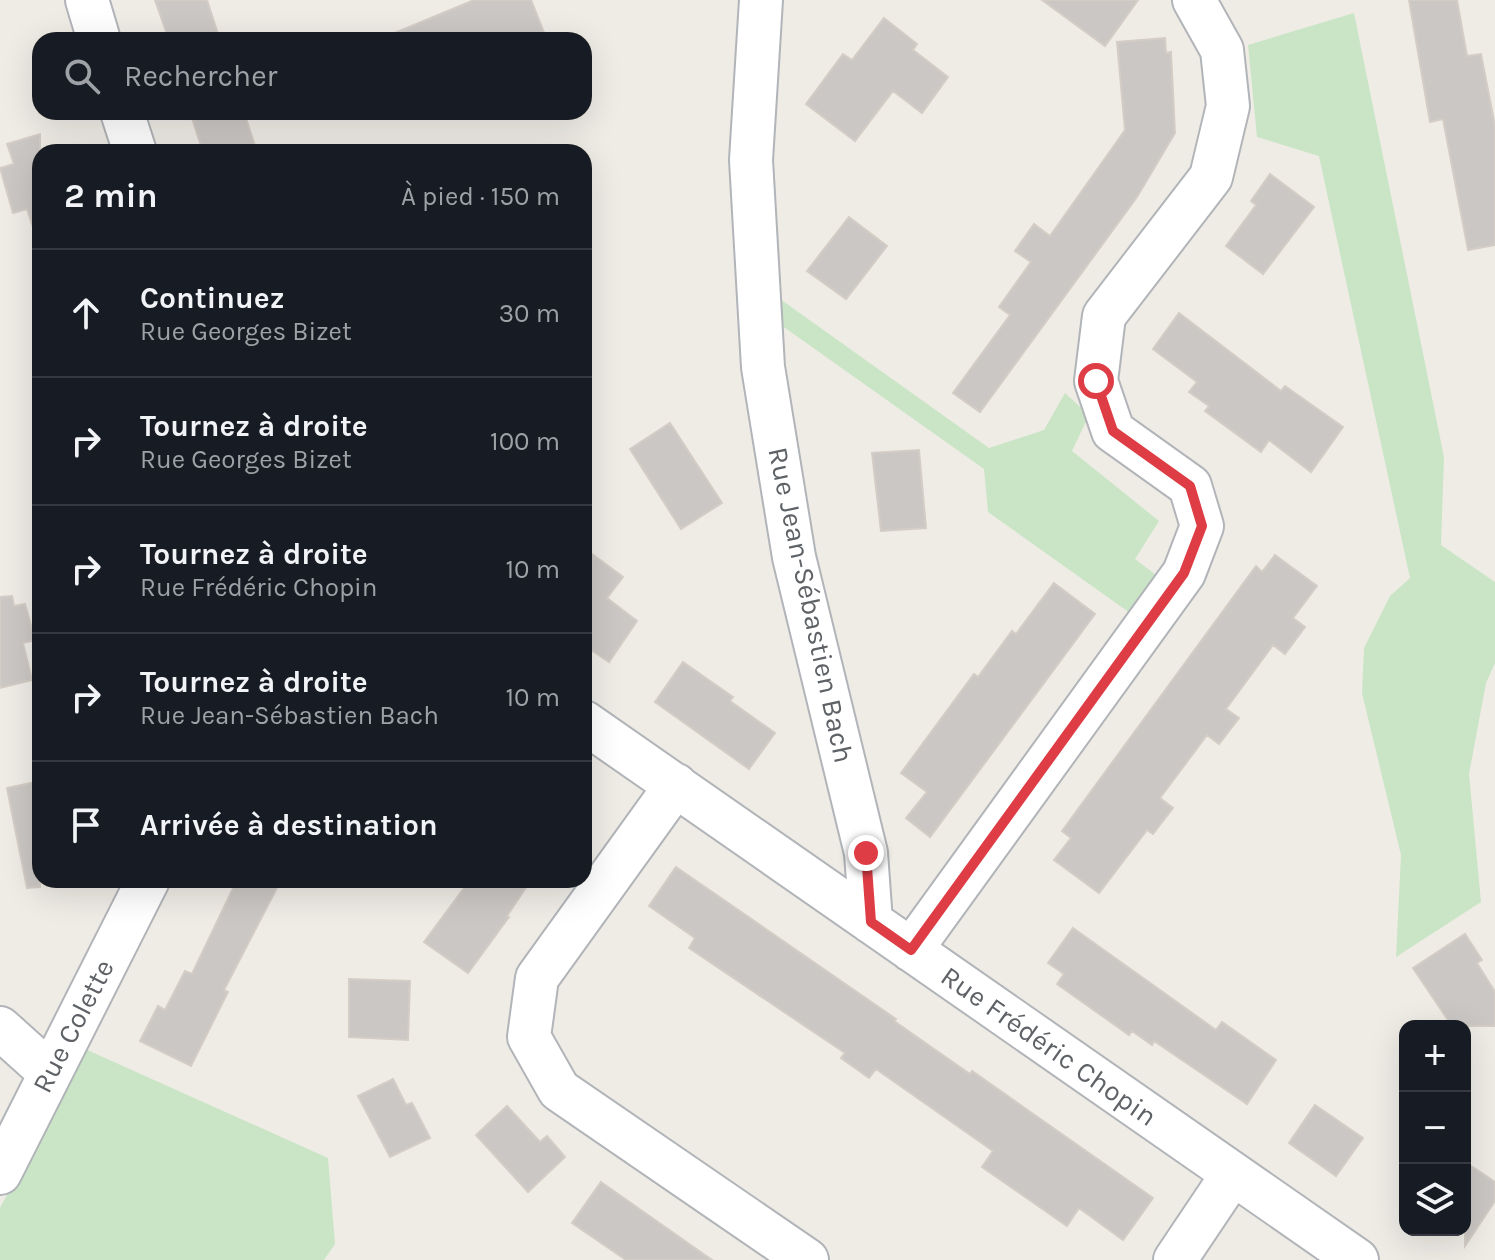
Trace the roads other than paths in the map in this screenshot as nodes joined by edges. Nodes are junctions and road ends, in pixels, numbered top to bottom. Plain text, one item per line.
1 (87, 0) edge
2 (761, 0) edge
3 (1194, 0) edge
4 (97, 32) edge
5 (125, 120) edge
6 (132, 144) edge
7 (592, 727) edge
8 (676, 785) junction
9 (144, 888) edge
10 (871, 922) junction
11 (911, 950) junction
12 (0, 1028) edge
13 (49, 1072) junction
14 (0, 1173) edge
15 (1232, 1175) junction
16 (807, 1260) edge
17 (1175, 1260) edge
18 (1357, 1260) edge

1 - 4 street
2 - 10 street, Rue Jean-Sébastien Bach
3 - 11 street
5 - 6 street
7 - 8 street, Rue Frédéric Chopin
8 - 10 street, Rue Frédéric Chopin
8 - 16 street
9 - 13 street, Rue Colette
10 - 11 street, Rue Frédéric Chopin
11 - 15 street, Rue Frédéric Chopin
12 - 13 street
13 - 14 street, Rue Colette
15 - 17 street
15 - 18 street, Rue Frédéric Chopin

